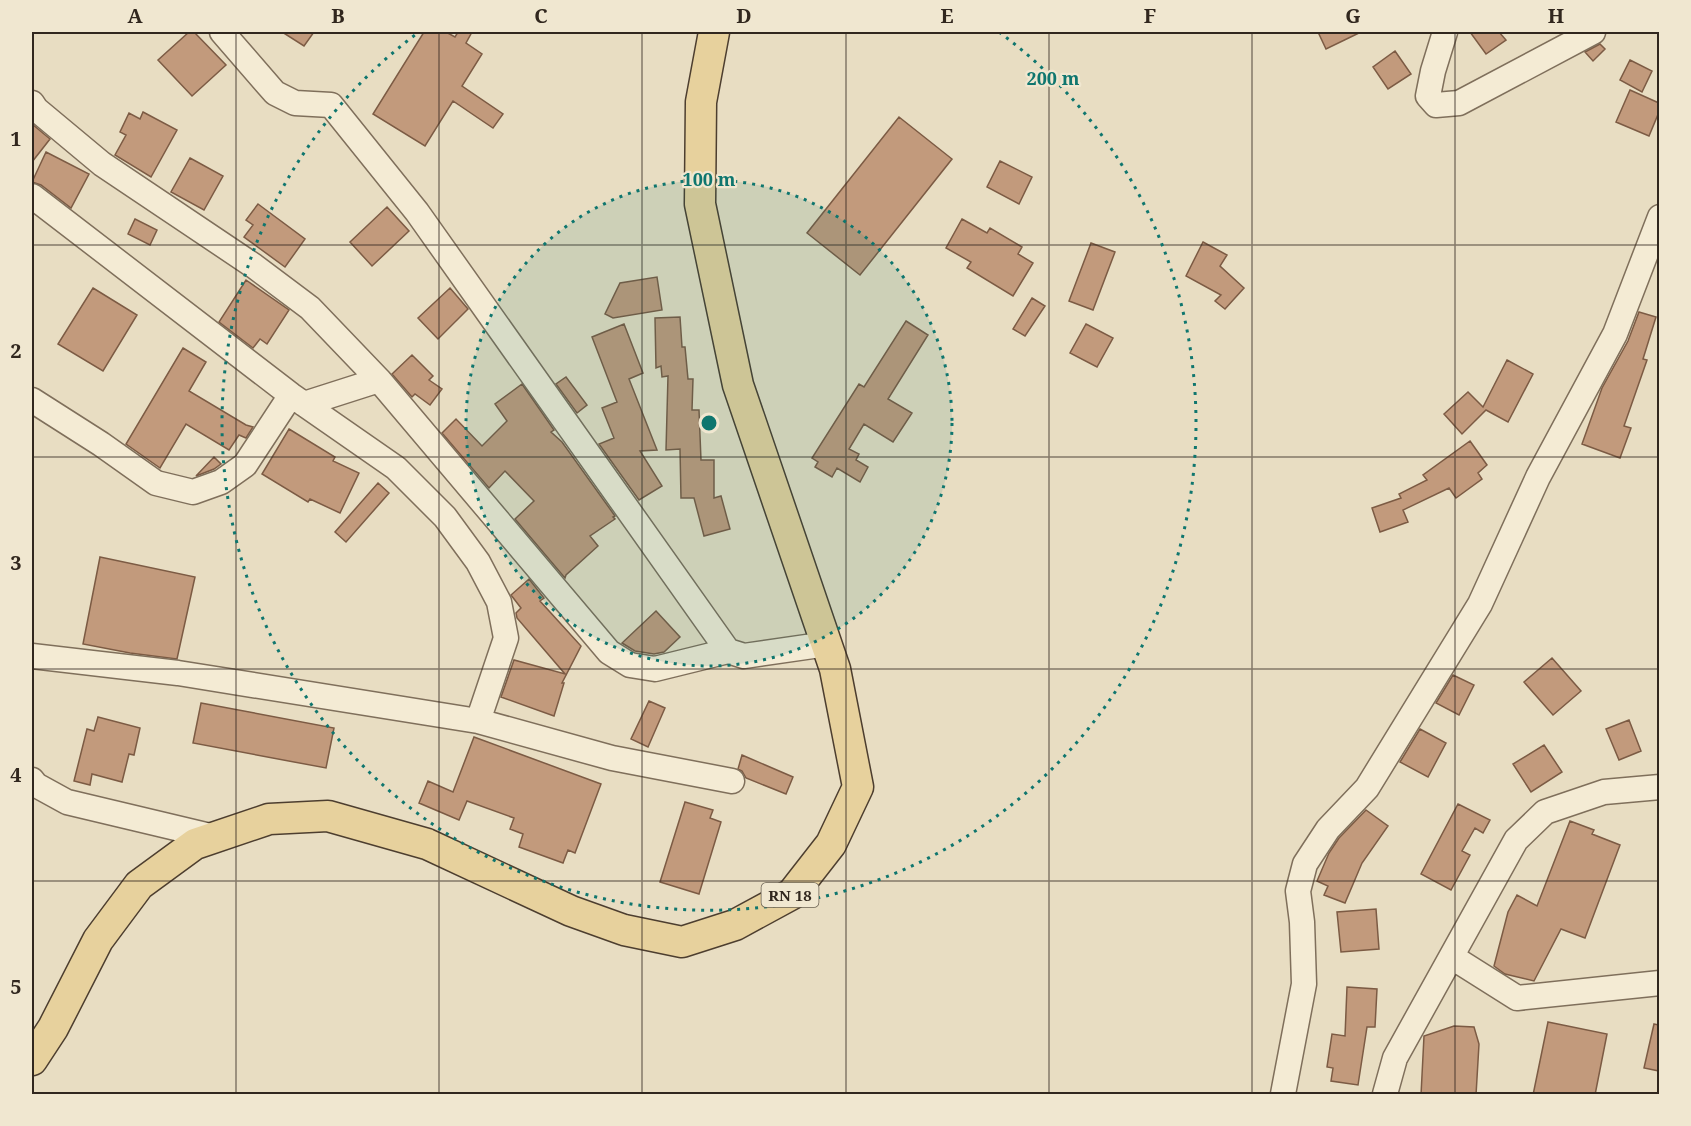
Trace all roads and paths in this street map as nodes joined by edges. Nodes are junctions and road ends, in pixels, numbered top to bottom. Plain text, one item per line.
1 (222, 32) edge
2 (714, 32) edge
3 (1445, 32) edge
4 (1593, 32) edge
5 (32, 103) edge
6 (32, 196) edge
7 (1659, 217) edge
8 (379, 380) junction
9 (32, 400) edge
10 (298, 400) junction
11 (827, 644) junction
12 (728, 651) junction
13 (32, 656) edge
14 (478, 721) junction
15 (32, 780) edge
16 (732, 781) dead end
17 (1659, 787) edge
18 (214, 837) junction
19 (1452, 957) junction
20 (1659, 983) edge
21 (32, 1060) edge
22 (1283, 1095) edge
23 (1385, 1095) edge

1 - 12 street
2 - 11 main road, RN 18
3 - 4 street
5 - 8 street
6 - 10 street
7 - 22 street
8 - 10 street
8 - 12 street
9 - 10 street
10 - 14 street
11 - 12 street
11 - 18 main road, RN 18
13 - 14 street
14 - 16 street
15 - 18 street
17 - 19 street
18 - 21 main road, RN 18
19 - 20 street
19 - 23 street

